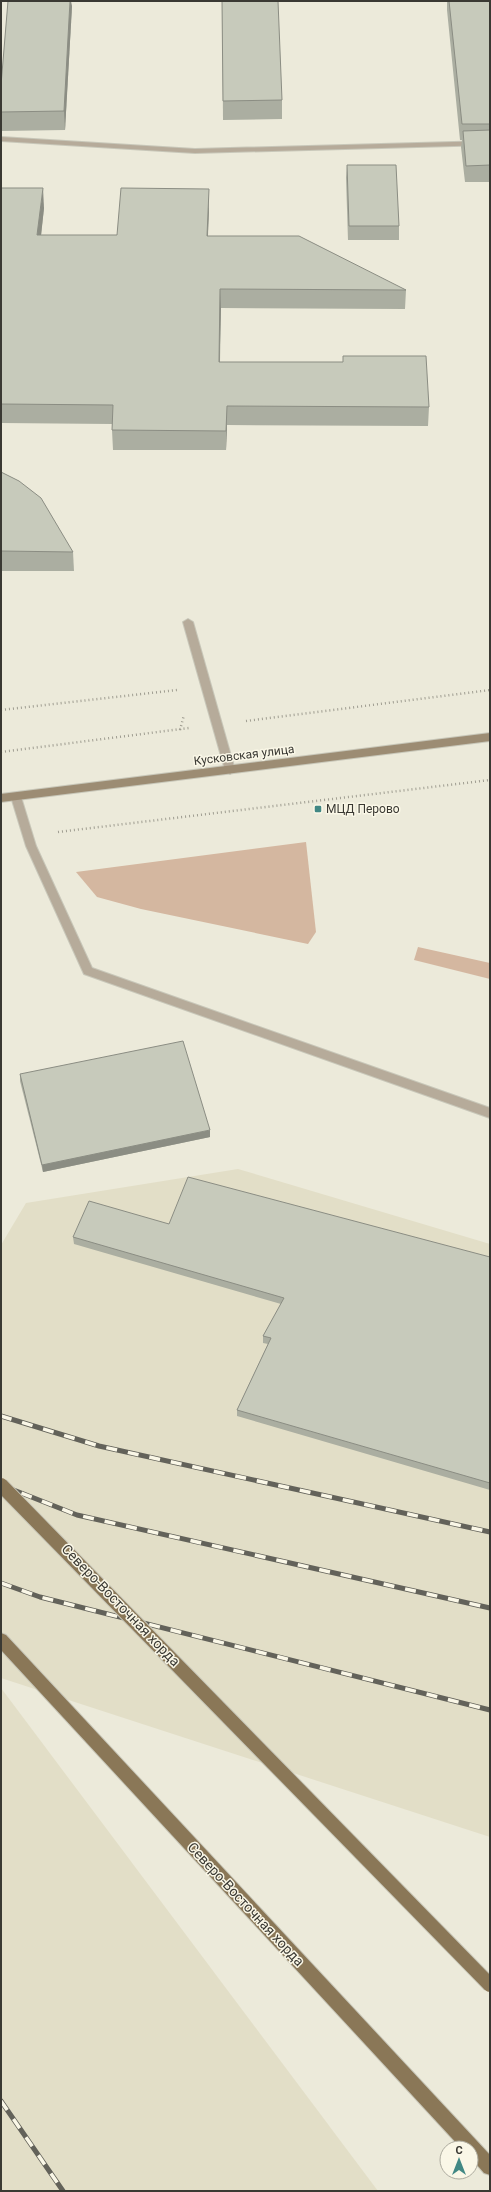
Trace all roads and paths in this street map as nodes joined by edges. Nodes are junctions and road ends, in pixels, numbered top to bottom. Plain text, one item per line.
1 (1, 139) edge
2 (490, 143) edge
3 (188, 622) dead end
4 (182, 690) dead end
5 (185, 708) dead end
6 (1, 710) edge
7 (180, 730) dead end
8 (490, 737) edge
9 (230, 770) junction
10 (490, 780) edge
11 (16, 797) junction
12 (1, 798) edge
13 (28, 836) junction
14 (490, 1113) edge
15 (1, 1485) edge
16 (1, 1640) edge
17 (490, 1985) edge
18 (490, 2167) edge

1 - 2 lane
3 - 9 lane
4 - 6 path
5 - 7 path
8 - 9 street, Кусковская улица
9 - 11 street, Кусковская улица
10 - 13 path
11 - 12 street, Кусковская улица
11 - 13 lane
13 - 14 lane
15 - 17 main road, Северо-Восточная хорда, bridge
16 - 18 main road, Северо-Восточная хорда

